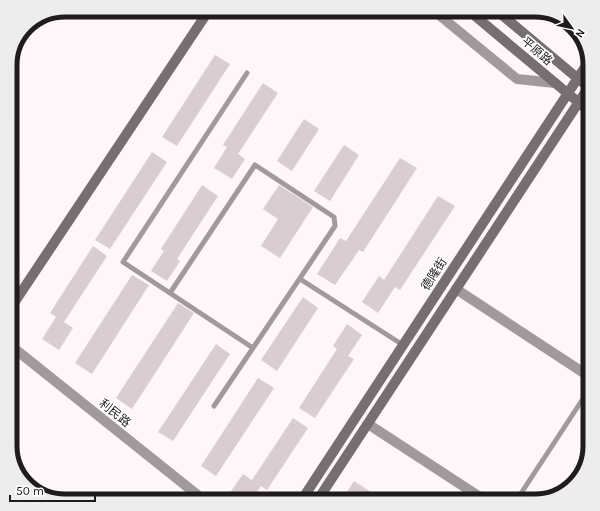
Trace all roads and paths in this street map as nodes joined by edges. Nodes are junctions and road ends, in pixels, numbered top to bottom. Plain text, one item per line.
1 (204, 17) edge
2 (442, 17) edge
3 (476, 17) edge
4 (504, 17) edge
5 (583, 70) edge
6 (247, 73) dead end
7 (578, 78) junction
8 (583, 82) edge
9 (555, 83) junction
10 (568, 93) junction
11 (583, 96) edge
12 (578, 102) junction
13 (583, 106) edge
14 (300, 279) junction
15 (456, 289) junction
16 (170, 293) junction
17 (17, 298) edge
18 (403, 345) junction
19 (253, 348) junction
20 (17, 351) edge
21 (583, 372) edge
22 (583, 399) edge
23 (214, 406) dead end
24 (368, 424) junction
25 (195, 494) edge
26 (305, 494) edge
27 (322, 494) edge
28 (475, 494) edge
29 (521, 494) edge

1 - 17 main road
2 - 9 street
3 - 9 main road, 平原路
4 - 7 main road, 平原路
5 - 7 main road, 德隆街
6 - 16 lane
7 - 8 main road, 平原路
7 - 10 main road, 德隆街
9 - 10 main road, 平原路
10 - 12 main road, 平原路
10 - 18 main road, 德隆街
11 - 12 main road
12 - 13 main road, 平原路
12 - 15 main road
14 - 16 lane
14 - 18 lane
14 - 19 lane
15 - 21 street
15 - 24 main road
16 - 19 lane
18 - 26 main road, 德隆街
19 - 23 lane
20 - 25 street, 利民路
22 - 29 lane
24 - 27 main road
24 - 28 street

